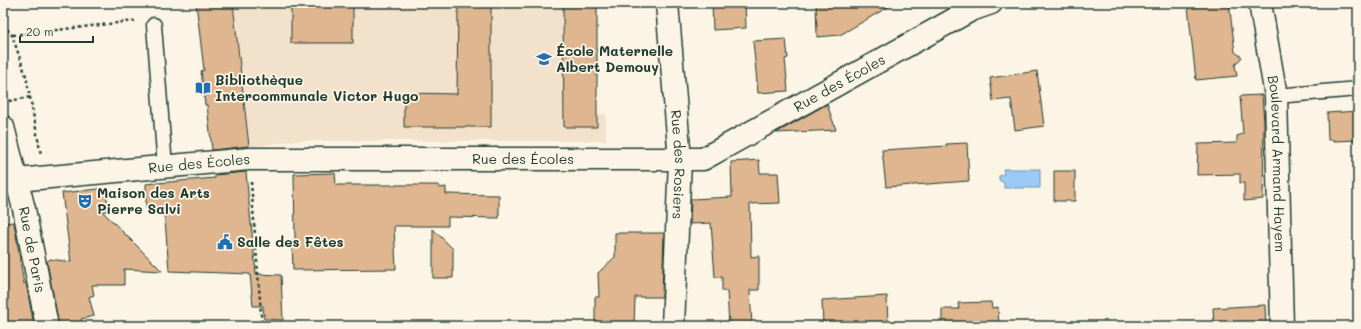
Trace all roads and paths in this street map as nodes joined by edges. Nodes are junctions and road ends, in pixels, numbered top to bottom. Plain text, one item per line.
1 (667, 3) edge
2 (991, 3) edge
3 (1260, 3) edge
4 (3, 25) edge
5 (154, 25) joint
6 (12, 35) junction
7 (1358, 89) edge
8 (1276, 96) junction
9 (31, 97) junction
10 (3, 102) edge
11 (3, 127) edge
12 (249, 159) junction
13 (680, 160) junction
14 (165, 167) junction
15 (48, 177) junction
16 (17, 180) junction
17 (47, 326) edge
18 (262, 326) edge
19 (673, 326) edge
20 (1282, 326) edge

1 - 13 street, Rue des Rosiers
2 - 13 street, Rue des Écoles
3 - 8 street, Boulevard Armand Hayem
4 - 6 path
5 - 6 path
5 - 14 lane
6 - 9 path
7 - 8 lane
8 - 20 street, Boulevard Armand Hayem
9 - 10 path
9 - 15 path
11 - 16 street, Rue de Paris
12 - 13 street, Rue des Écoles
12 - 14 street, Rue des Écoles
12 - 18 path
13 - 19 street, Rue des Rosiers
14 - 15 street, Rue des Écoles
15 - 16 street, Rue des Écoles
16 - 17 street, Rue de Paris

